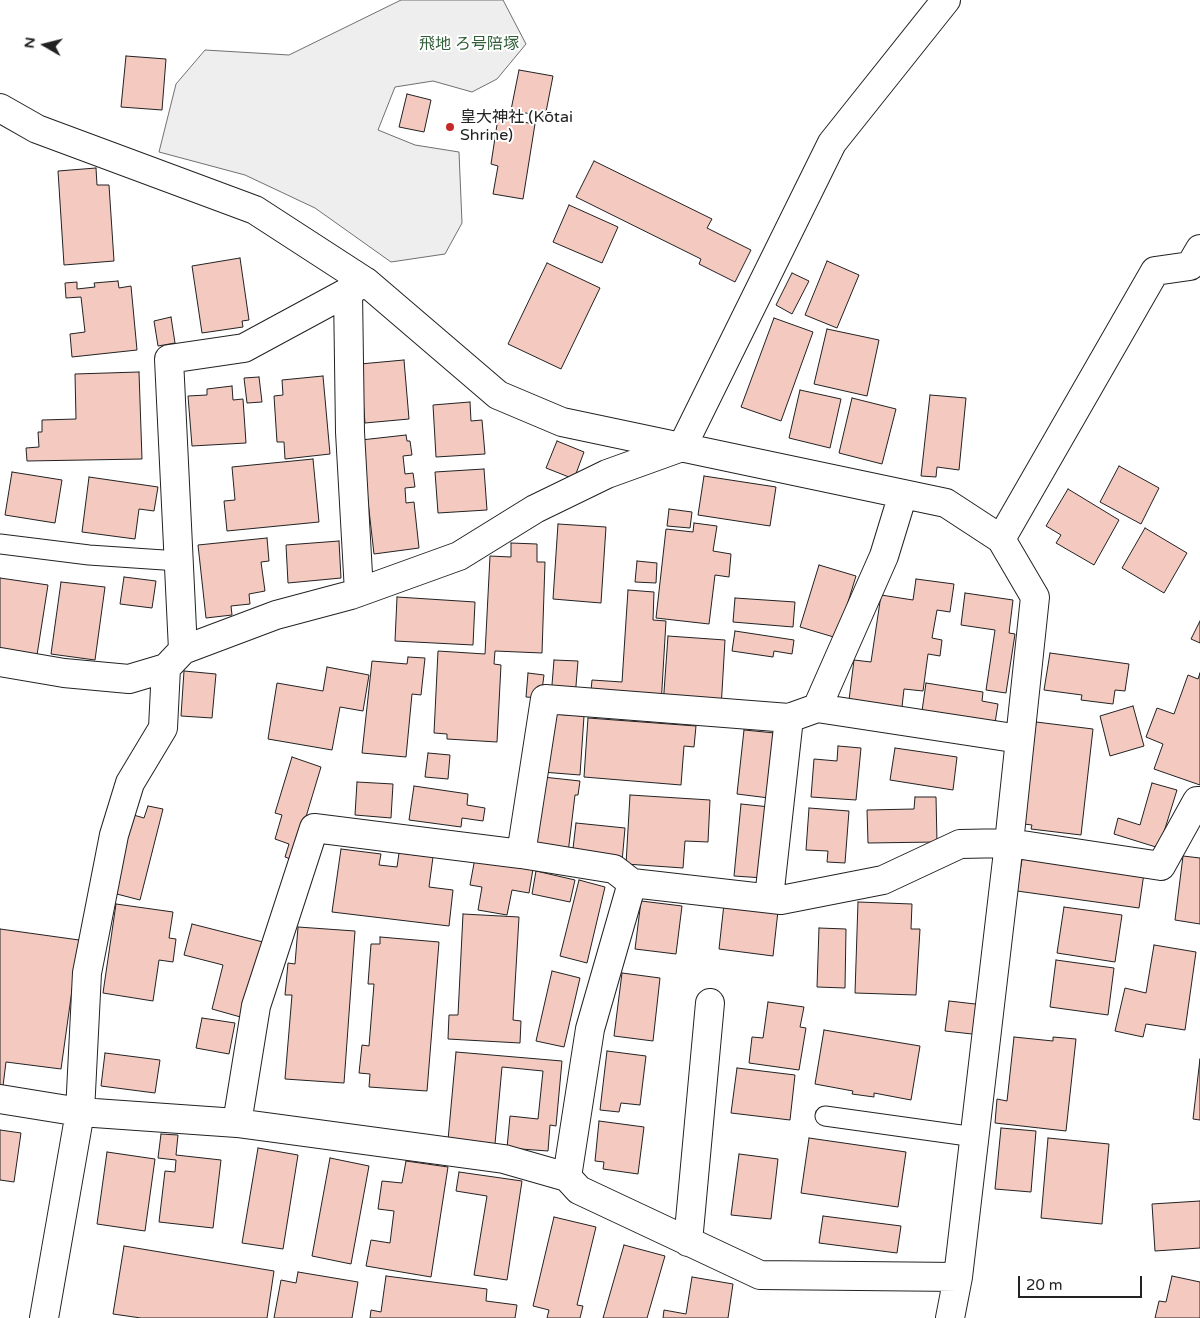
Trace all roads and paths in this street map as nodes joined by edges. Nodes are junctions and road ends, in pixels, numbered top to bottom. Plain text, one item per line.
1 (946, 0) edge
2 (0, 108) edge
3 (1200, 249) edge
4 (357, 287) junction
5 (682, 447) junction
6 (903, 494) junction
7 (1001, 539) junction
8 (0, 544) edge
9 (179, 560) junction
10 (359, 592) junction
11 (174, 659) junction
12 (0, 662) edge
13 (817, 708) junction
14 (790, 718) junction
15 (1020, 739) junction
16 (1200, 801) edge
17 (1009, 843) junction
18 (521, 854) junction
19 (632, 883) junction
20 (769, 898) junction
21 (710, 1003) dead end
22 (0, 1099) edge
23 (80, 1112) junction
24 (825, 1116) dead end
25 (237, 1122) junction
26 (975, 1136) junction
27 (567, 1177) junction
28 (688, 1242) junction
29 (958, 1277) junction
30 (44, 1318) edge
31 (950, 1318) edge

1 - 5 street
2 - 4 street
3 - 7 street
4 - 5 street
4 - 9 street
4 - 10 street
5 - 6 street
5 - 10 street
6 - 7 street
6 - 13 street
7 - 15 street
8 - 9 lane
9 - 11 street
10 - 11 street
11 - 12 street
11 - 23 street
13 - 14 street
13 - 15 street
14 - 18 street
14 - 20 street
15 - 17 street
16 - 17 street
17 - 20 street
17 - 26 street
18 - 19 street
18 - 25 street
19 - 20 street
19 - 27 street
21 - 28 street
22 - 23 street
23 - 25 street
23 - 30 street
24 - 26 lane
25 - 27 street
26 - 29 street
27 - 28 street
28 - 29 street
29 - 31 street

